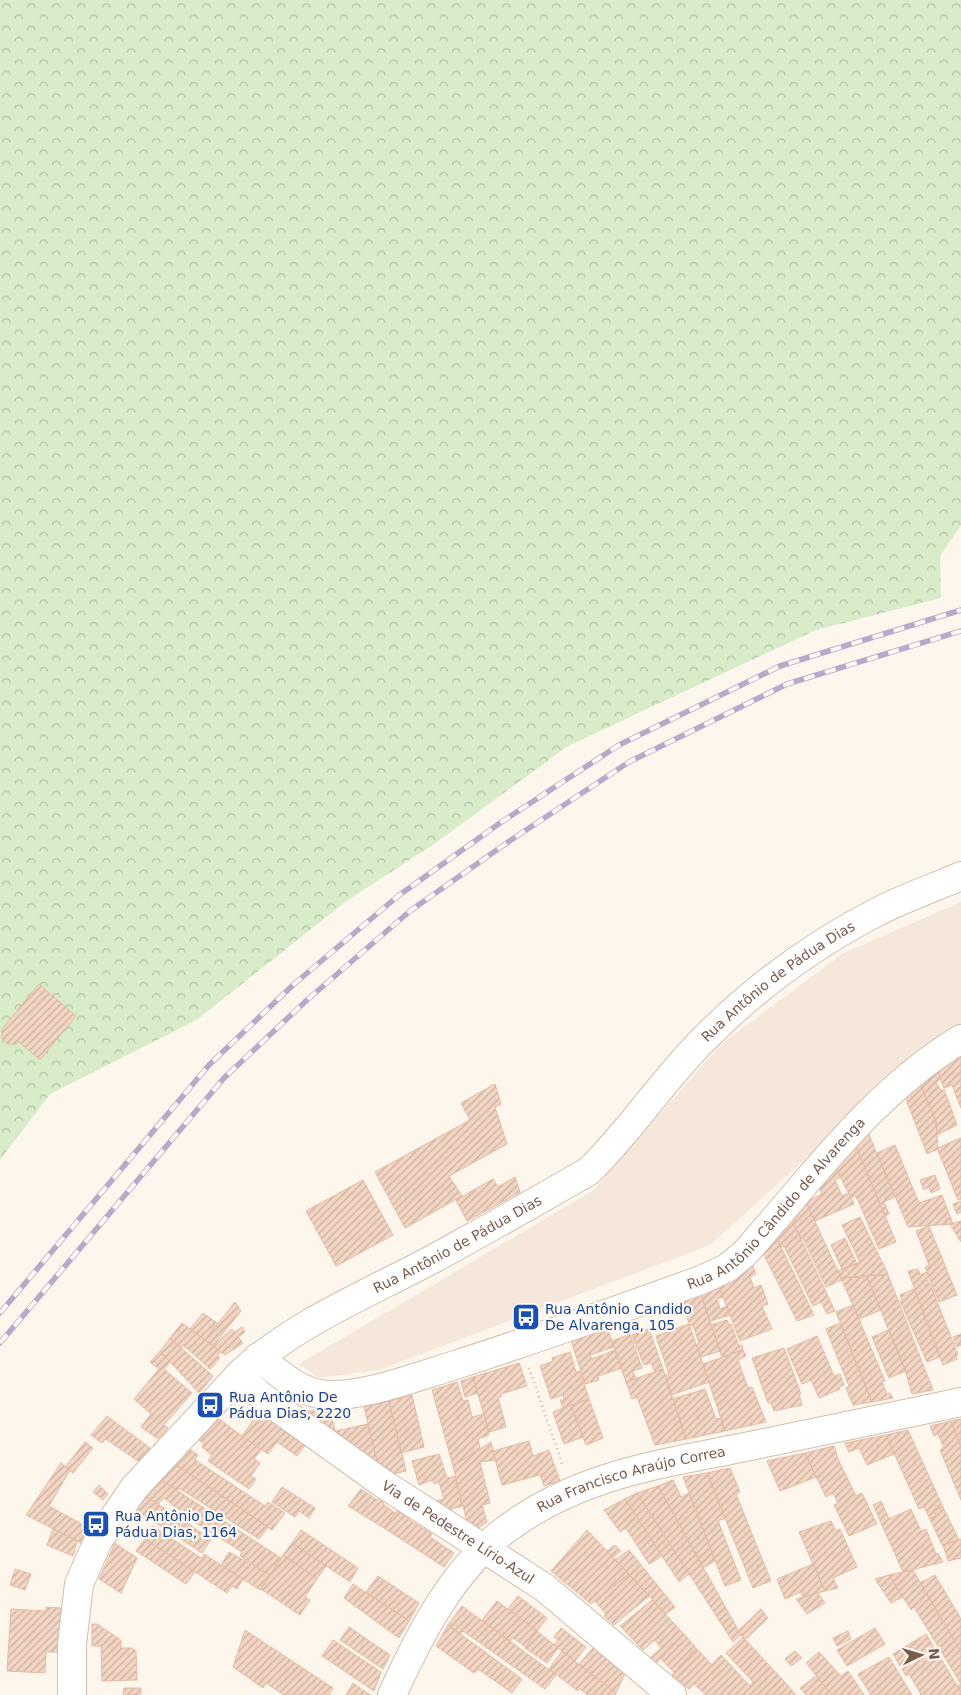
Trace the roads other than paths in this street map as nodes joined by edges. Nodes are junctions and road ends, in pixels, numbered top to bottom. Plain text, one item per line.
1 (961, 876) edge
2 (961, 1039) edge
3 (258, 1357) junction
4 (238, 1376) junction
5 (961, 1402) edge
6 (485, 1550) junction
7 (72, 1695) edge
8 (392, 1695) edge
9 (672, 1695) edge

1 - 3 street, Rua Antônio de Pádua Dias
2 - 3 street, Rua Antônio Cândido de Alvarenga
3 - 4 street, Rua Antônio de Pádua Dias
4 - 6 street, Via de Pedestre Lírio-Azul
4 - 7 street, Rua Antônio de Pádua Dias
5 - 6 street, Rua Francisco Araújo Correa
6 - 8 street, Rua Francisco Araújo Correa
6 - 9 street, Via de Pedestre Lírio-Azul

